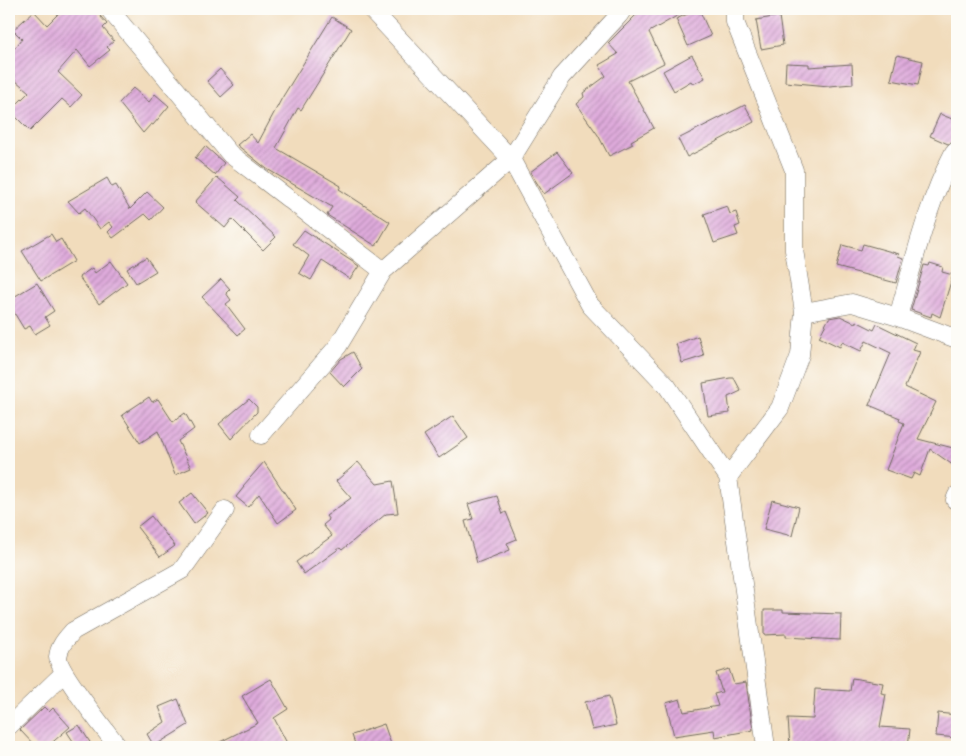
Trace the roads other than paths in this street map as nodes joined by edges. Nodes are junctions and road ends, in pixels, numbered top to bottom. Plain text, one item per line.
1 (109, 9) edge
2 (371, 9) edge
3 (623, 9) edge
4 (735, 9) edge
5 (957, 154) edge
6 (511, 159) junction
7 (383, 271) junction
8 (804, 312) junction
9 (898, 317) junction
10 (957, 339) edge
11 (261, 435) dead end
12 (728, 477) junction
13 (225, 510) dead end
14 (64, 673) junction
15 (9, 726) edge
16 (118, 747) edge
17 (766, 747) edge

1 - 7 street
2 - 6 street
3 - 6 street
4 - 8 street
5 - 9 street
6 - 7 street
6 - 12 street
7 - 11 street
8 - 9 street
8 - 12 street
9 - 10 street
12 - 17 street
13 - 14 street
14 - 15 street
14 - 16 street

